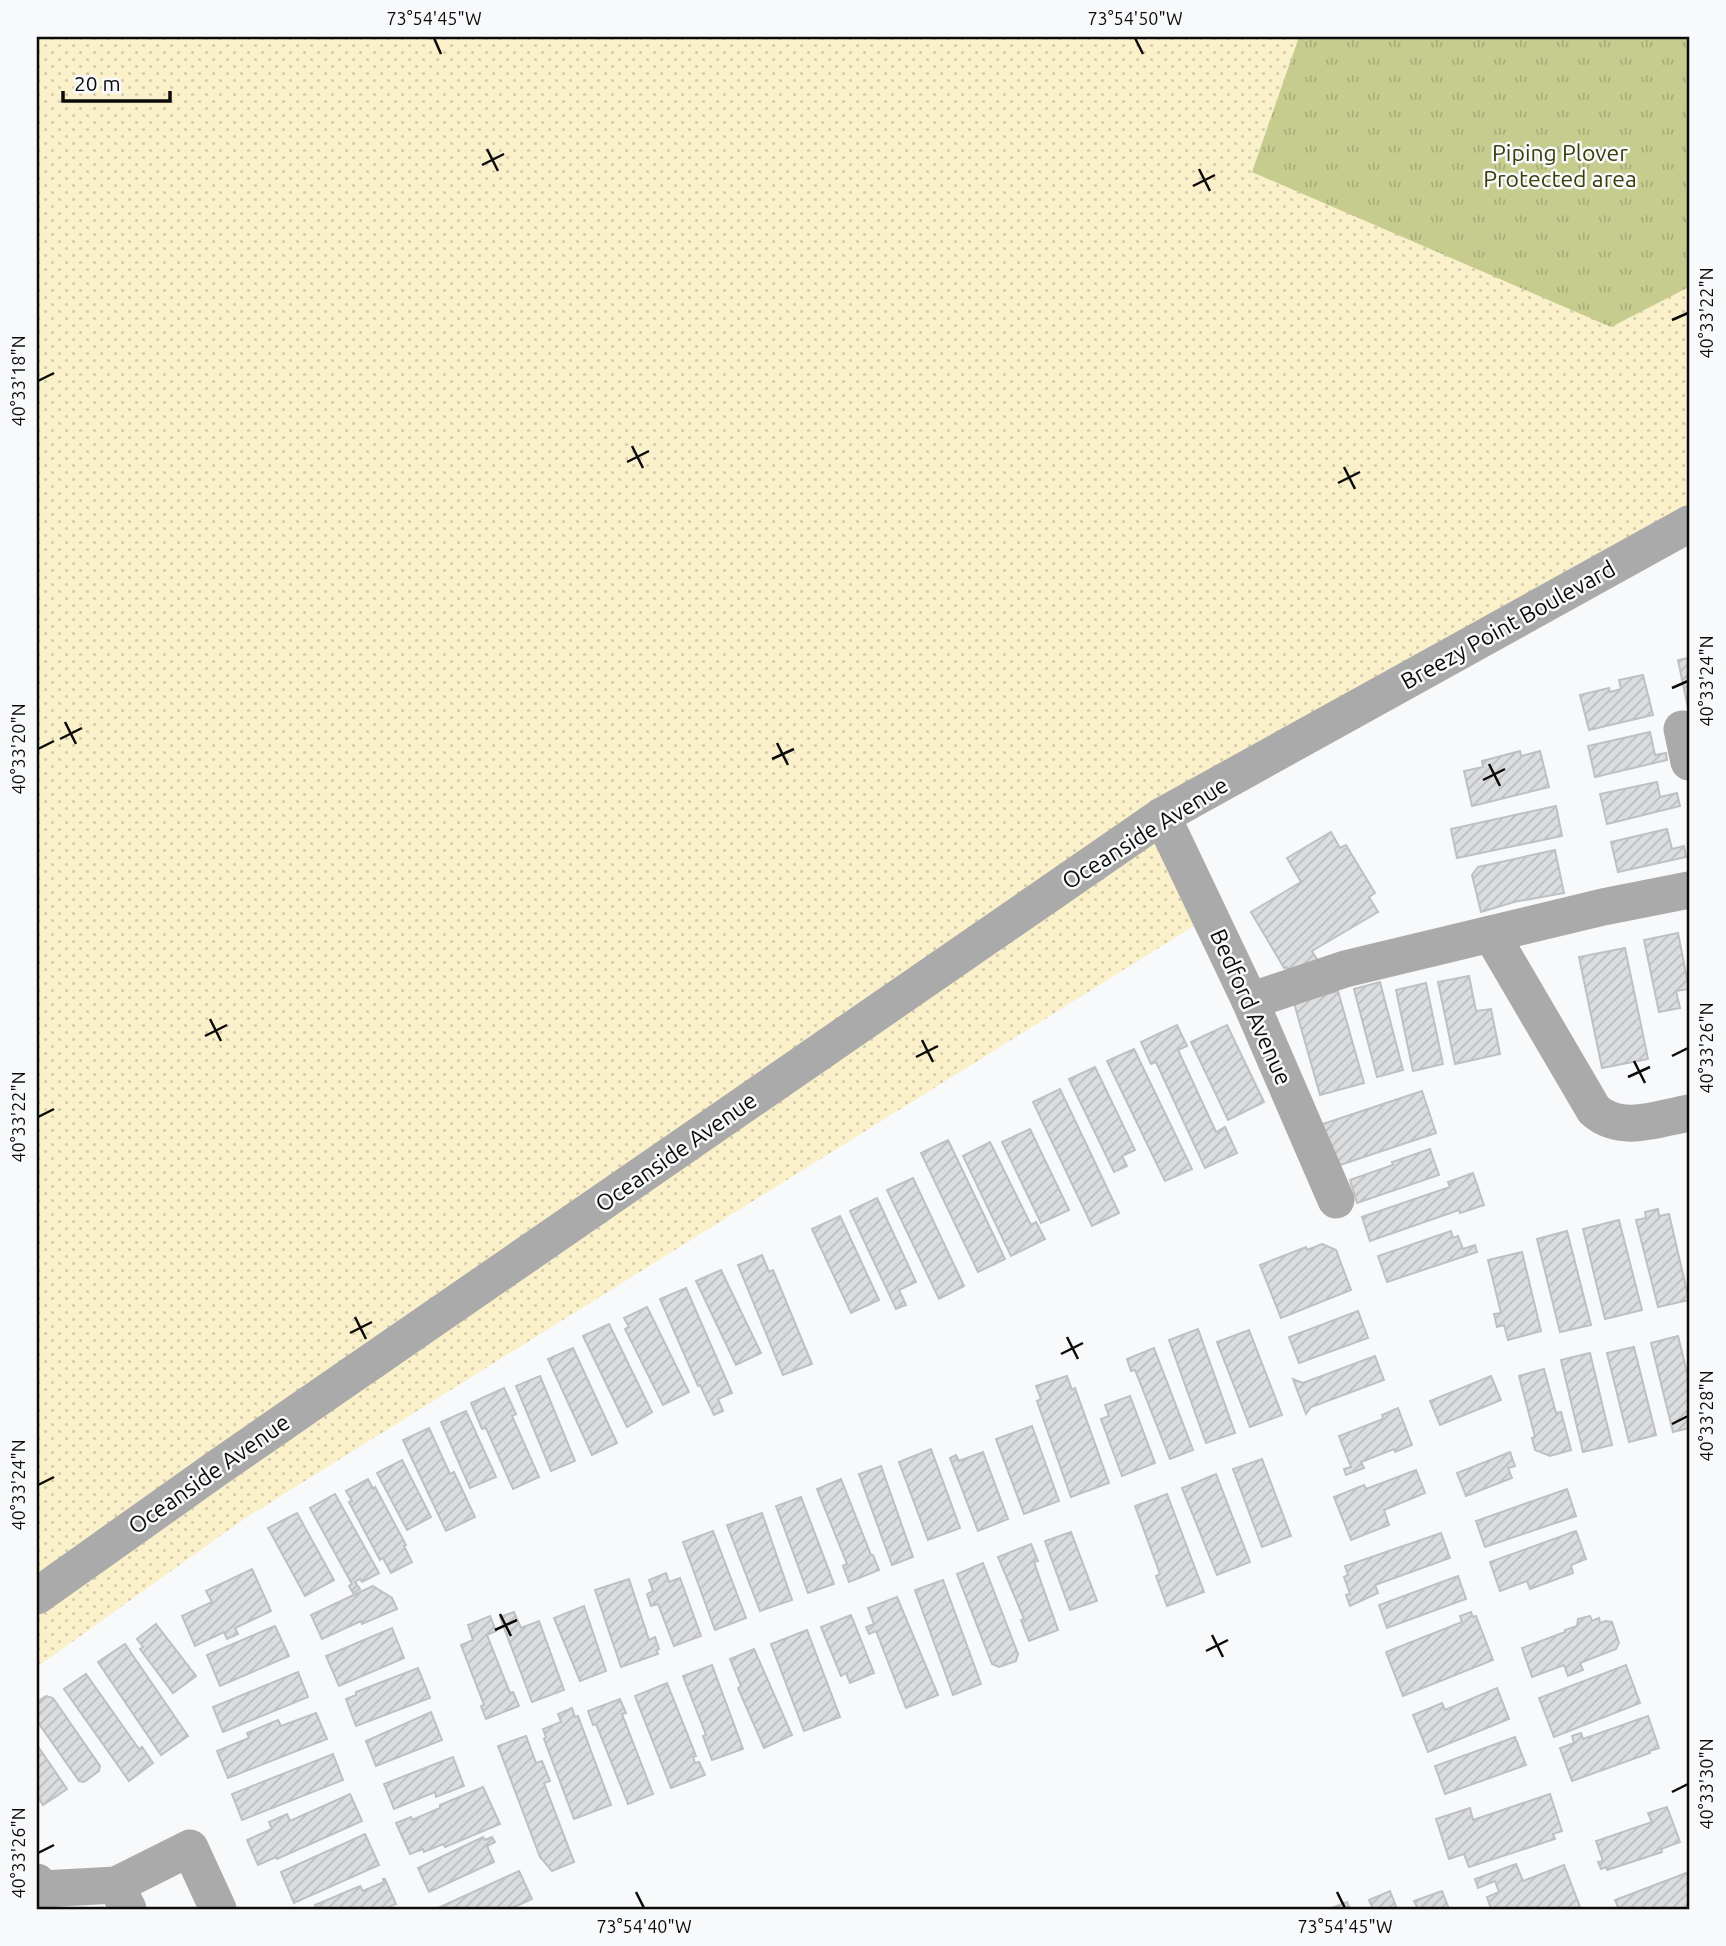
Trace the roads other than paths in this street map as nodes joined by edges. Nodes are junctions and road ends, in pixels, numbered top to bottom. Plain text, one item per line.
1 (1689, 524) edge
2 (1326, 725) joint
3 (1163, 816) junction
4 (1689, 890) edge
5 (1491, 934) junction
6 (1250, 1001) junction
7 (1689, 1113) edge
8 (1336, 1200) dead end
9 (37, 1596) edge
10 (37, 1882) edge
11 (122, 1897) edge
12 (218, 1909) edge

1 - 2 street, Breezy Point Boulevard
2 - 3 street, Oceanside Avenue
3 - 6 street, Bedford Avenue
3 - 9 street, Oceanside Avenue
4 - 5 street
5 - 6 street
5 - 7 street
6 - 8 street, Bedford Avenue
10 - 11 street
11 - 12 street

